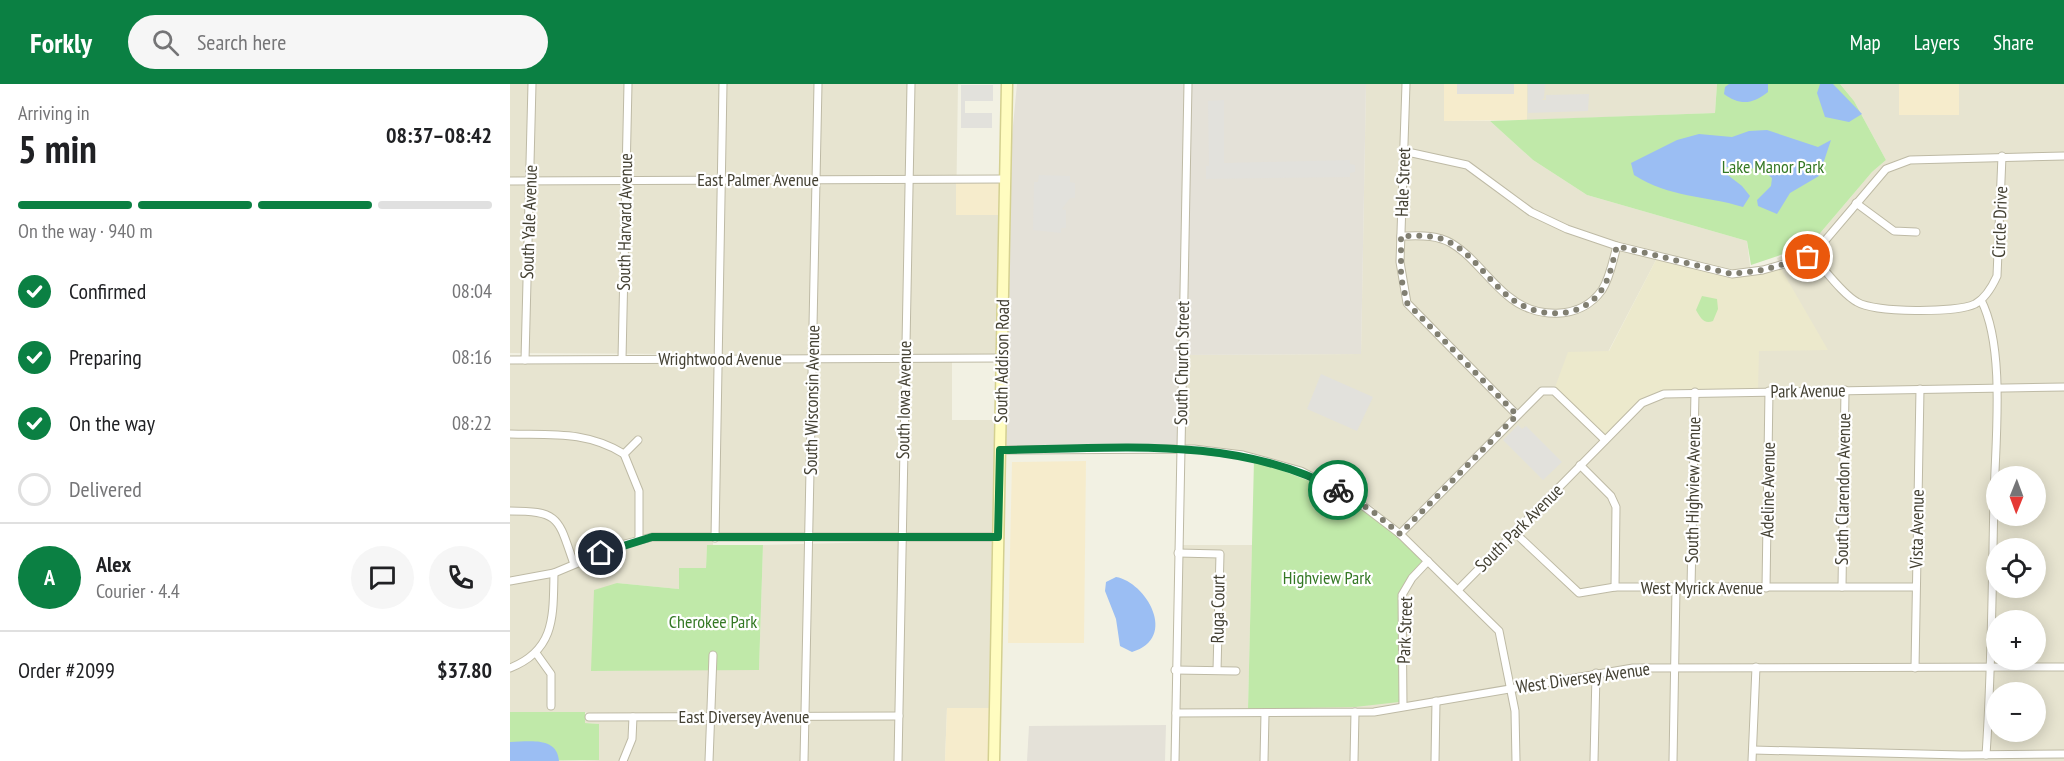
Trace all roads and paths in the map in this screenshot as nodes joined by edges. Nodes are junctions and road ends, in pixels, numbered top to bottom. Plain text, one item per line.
1 (532, 84) edge
2 (628, 84) edge
3 (723, 84) edge
4 (818, 84) edge
5 (911, 84) edge
6 (1007, 84) edge
7 (1188, 84) edge
8 (1406, 84) edge
9 (1403, 151) junction
10 (2002, 156) junction
11 (2064, 156) edge
12 (1005, 178) junction
13 (722, 180) junction
14 (817, 180) junction
15 (909, 180) junction
16 (510, 181) edge
17 (530, 181) junction
18 (626, 181) junction
19 (1856, 203) junction
20 (1916, 232) dead end
21 (1401, 236) junction
22 (1617, 246) junction
23 (1812, 256) junction
24 (1981, 300) junction
25 (1857, 303) junction
26 (1853, 310) dead end
27 (904, 358) junction
28 (1002, 358) junction
29 (622, 359) junction
30 (718, 359) junction
31 (813, 359) junction
32 (510, 360) edge
33 (525, 360) junction
34 (2064, 387) edge
35 (1996, 388) junction
36 (1920, 389) junction
37 (1845, 390) junction
38 (1769, 391) junction
39 (1695, 392) junction
40 (1517, 415) junction
41 (510, 434) edge
42 (638, 440) dead end
43 (1605, 440) junction
44 (1180, 449) junction
45 (1000, 450) junction
46 (624, 454) junction
47 (1580, 465) junction
48 (510, 510) edge
49 (1514, 532) junction
50 (1400, 534) junction
51 (998, 537) junction
52 (715, 538) junction
53 (809, 538) junction
54 (902, 538) junction
55 (639, 539) junction
56 (1178, 554) junction
57 (1428, 561) junction
58 (574, 564) junction
59 (554, 573) junction
60 (510, 581) edge
61 (1615, 587) junction
62 (1842, 587) junction
63 (1916, 587) junction
64 (1676, 588) junction
65 (1691, 588) junction
66 (1766, 588) junction
67 (1458, 590) junction
68 (1992, 610) edge
69 (536, 653) junction
70 (713, 655) dead end
71 (1675, 667) junction
72 (1756, 667) junction
73 (1986, 667) edge
74 (2046, 667) edge
75 (2064, 667) edge
76 (510, 668) edge
77 (1915, 668) junction
78 (1175, 670) junction
79 (1217, 670) junction
80 (1991, 670) edge
81 (1236, 671) dead end
82 (1596, 673) junction
83 (1510, 688) junction
84 (1436, 701) junction
85 (551, 706) dead end
86 (1403, 706) junction
87 (1355, 712) junction
88 (1176, 713) junction
89 (1265, 713) junction
90 (806, 716) junction
91 (589, 717) dead end
92 (633, 717) junction
93 (710, 717) junction
94 (898, 717) junction
95 (1753, 750) junction
96 (1986, 754) junction
97 (2064, 754) edge
98 (623, 761) edge
99 (709, 761) edge
100 (804, 761) edge
101 (898, 761) edge
102 (994, 761) edge
103 (1175, 761) edge
104 (1264, 761) edge
105 (1354, 761) edge
106 (1435, 761) edge
107 (1516, 761) edge
108 (1594, 761) edge
109 (1673, 761) edge
110 (1752, 761) edge

1 - 17 street, South Yale Avenue
2 - 18 street, South Harvard Avenue
3 - 13 street
4 - 14 street, South Wisconsin Avenue
5 - 15 street, South Iowa Avenue
6 - 12 street, South Addison Road
7 - 44 street, South Church Street
8 - 9 street, Hale Street
9 - 21 street, Hale Street
9 - 22 street
10 - 11 street
10 - 19 street
10 - 24 street, Circle Drive
12 - 15 street, East Palmer Avenue
12 - 28 street, South Addison Road
13 - 14 street, East Palmer Avenue
13 - 18 street, East Palmer Avenue
13 - 30 street
14 - 15 street, East Palmer Avenue
14 - 31 street, South Wisconsin Avenue
15 - 27 street, South Iowa Avenue
16 - 17 street, East Palmer Avenue
17 - 18 street, East Palmer Avenue
17 - 33 street, South Yale Avenue
18 - 29 street, South Harvard Avenue
19 - 20 street
19 - 23 street
21 - 22 street
21 - 40 street, Hale Street
22 - 23 street
23 - 25 street
24 - 25 street
24 - 35 street
25 - 26 street
27 - 28 street, Wrightwood Avenue
27 - 31 street, Wrightwood Avenue
27 - 54 street, South Iowa Avenue
28 - 45 street, South Addison Road
29 - 30 street, Wrightwood Avenue
29 - 33 street, Wrightwood Avenue
30 - 31 street, Wrightwood Avenue
30 - 52 street
31 - 53 street, South Wisconsin Avenue
32 - 33 street, Wrightwood Avenue
34 - 35 street, Park Avenue
35 - 36 street, Park Avenue
35 - 68 street
36 - 37 street, Park Avenue
36 - 63 street, Vista Avenue
37 - 38 street, Park Avenue
37 - 62 street, South Clarendon Avenue
38 - 39 street, Park Avenue
38 - 66 street, Adeline Avenue
39 - 43 street, Park Avenue
39 - 65 street, South Highview Avenue
40 - 43 street
40 - 50 street
41 - 46 street
42 - 46 street
43 - 47 street, Park Avenue
44 - 45 street
44 - 50 street
44 - 56 street, South Church Street
45 - 51 street, South Addison Road
46 - 55 street
47 - 49 street, South Park Avenue
47 - 61 street
48 - 58 street
49 - 61 street, West Myrick Avenue
49 - 67 street, South Park Avenue
50 - 57 street
51 - 54 street
51 - 102 street, South Addison Road
52 - 53 street
52 - 55 street
53 - 54 street
53 - 90 street, South Wisconsin Avenue
54 - 94 street, South Iowa Avenue
55 - 58 street
56 - 78 street, South Church Street
56 - 79 street, Ruga Court
57 - 67 street
57 - 86 street, Park Street
58 - 59 street
59 - 60 street
59 - 69 street
61 - 64 street, West Myrick Avenue
62 - 63 street, West Myrick Avenue
62 - 66 street, West Myrick Avenue
63 - 77 street, Vista Avenue
64 - 65 street, West Myrick Avenue
64 - 71 street, South Highview Avenue
65 - 66 street, West Myrick Avenue
67 - 83 street
69 - 76 street
69 - 85 street
70 - 93 street
71 - 72 street, West Diversey Avenue
71 - 82 street, West Diversey Avenue
71 - 109 street, South Highview Avenue
72 - 77 street, West Diversey Avenue
72 - 95 street
73 - 77 street, West Diversey Avenue
74 - 75 street, West Diversey Avenue
78 - 79 street, Ruga Court
78 - 88 street, South Church Street
79 - 81 street, Ruga Court
80 - 96 street
82 - 83 street, West Diversey Avenue
82 - 108 street
83 - 84 street, West Diversey Avenue
83 - 107 street
84 - 86 street, West Diversey Avenue
84 - 106 street
86 - 87 street, West Diversey Avenue
87 - 89 street, West Diversey Avenue
87 - 105 street
88 - 89 street, West Diversey Avenue
88 - 103 street, South Church Street
89 - 104 street
90 - 93 street, East Diversey Avenue
90 - 94 street, East Diversey Avenue
90 - 100 street, South Wisconsin Avenue
91 - 92 street, East Diversey Avenue
92 - 93 street, East Diversey Avenue
92 - 98 street
93 - 99 street
94 - 101 street, South Iowa Avenue
95 - 96 street
95 - 110 street
96 - 97 street

